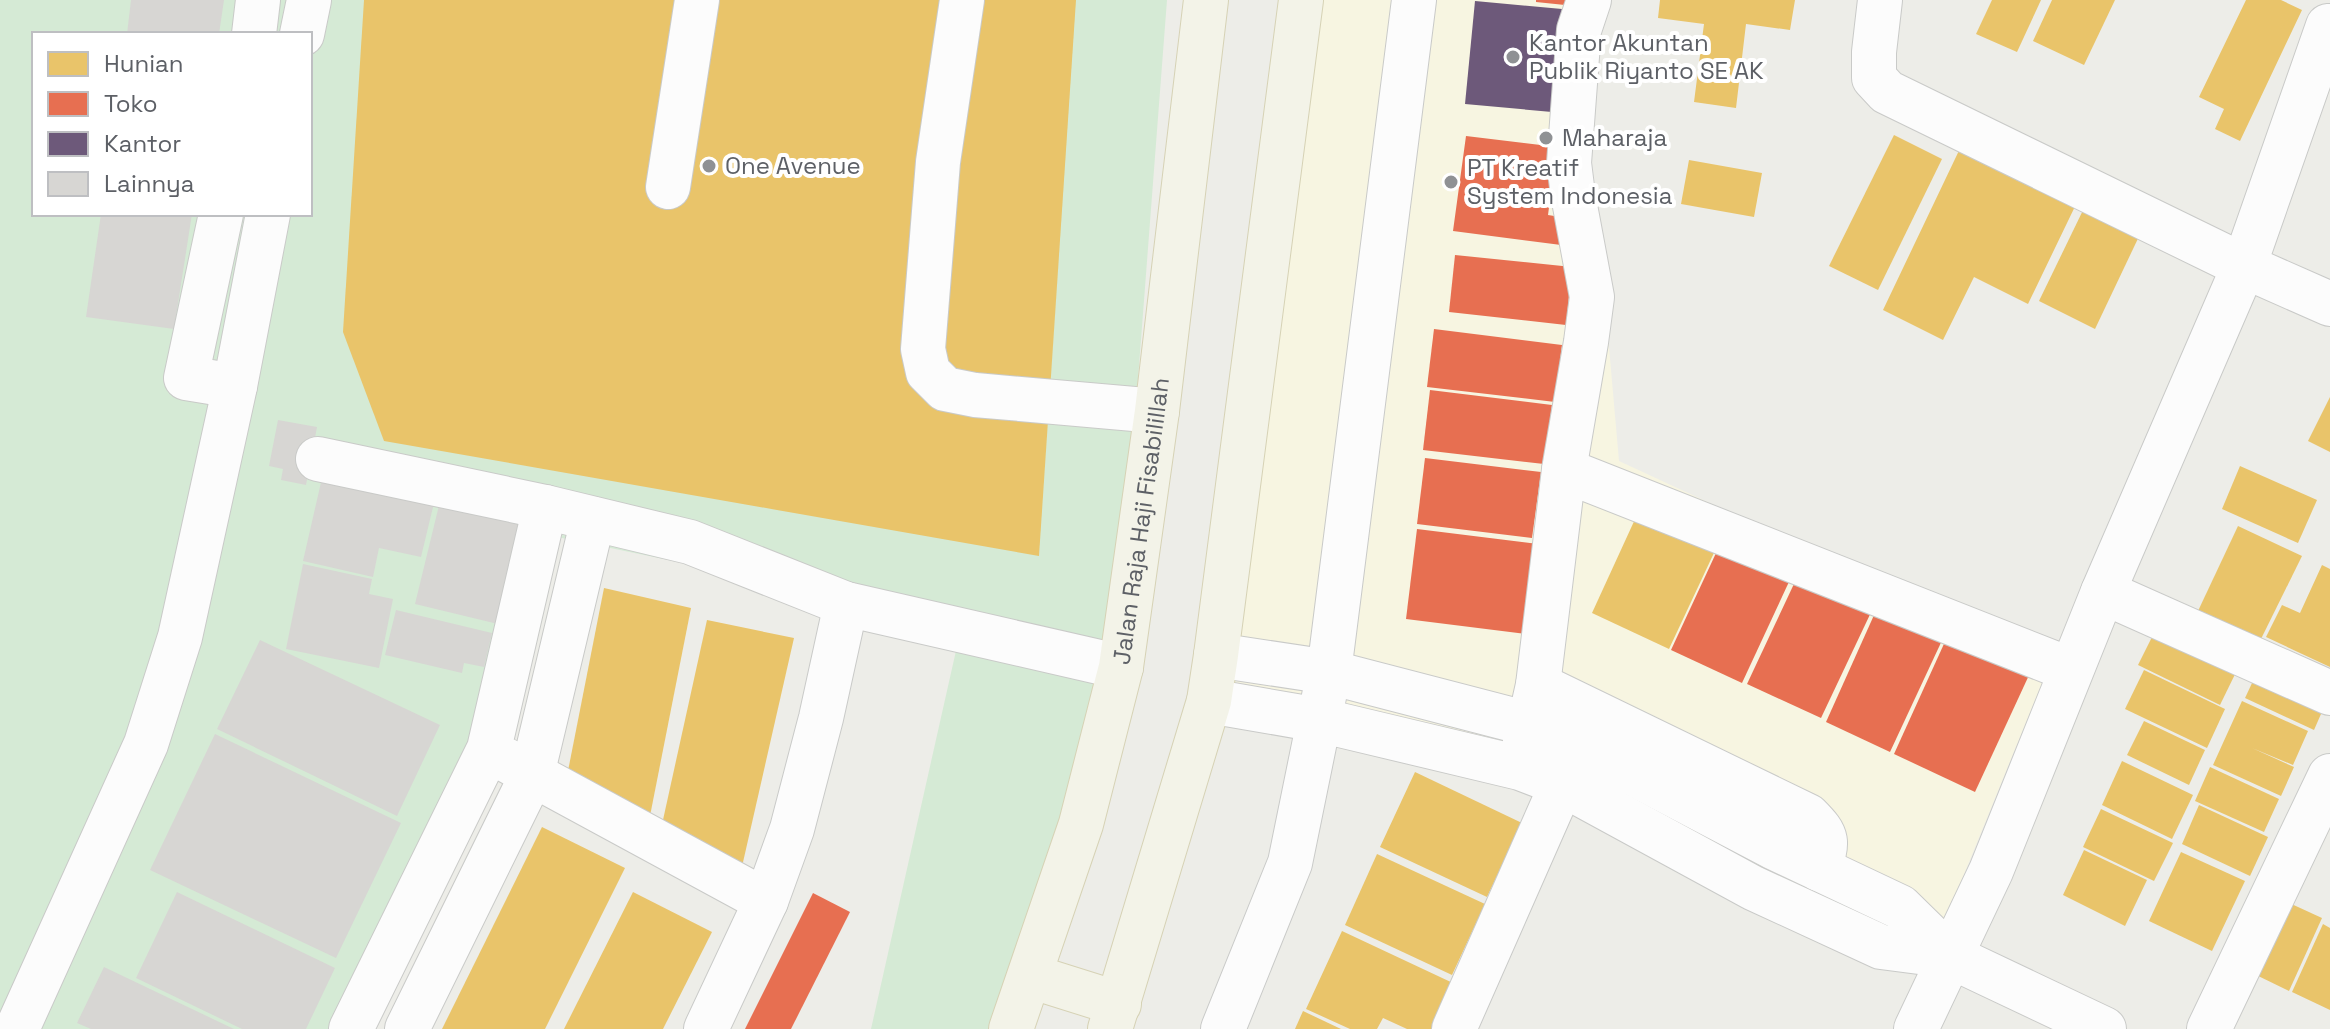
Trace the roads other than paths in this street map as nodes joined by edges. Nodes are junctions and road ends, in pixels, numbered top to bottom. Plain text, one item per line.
1 (258, 0) edge
2 (309, 0) edge
3 (697, 0) edge
4 (962, 0) edge
5 (1206, 0) edge
6 (1301, 0) edge
7 (1414, 0) edge
8 (1589, 0) edge
9 (1880, 0) edge
10 (2328, 26) edge
11 (254, 32) edge
12 (302, 32) edge
13 (668, 187) dead end
14 (221, 216) edge
15 (268, 216) edge
16 (2244, 266) junction
17 (2330, 304) edge
18 (235, 386) junction
19 (1157, 411) junction
20 (318, 459) dead end
21 (1564, 470) junction
22 (545, 507) junction
23 (593, 519) junction
24 (2103, 592) junction
25 (846, 604) junction
26 (1216, 655) junction
27 (1121, 667) junction
28 (2071, 670) junction
29 (1329, 672) junction
30 (2330, 693) edge
31 (1209, 701) junction
32 (1533, 705) junction
33 (1319, 720) junction
34 (489, 749) junction
35 (1520, 768) junction
36 (532, 775) junction
37 (1562, 784) junction
38 (2327, 788) edge
39 (766, 901) junction
40 (1950, 956) junction
41 (1030, 976) junction
42 (1114, 1016) edge
43 (17, 1029) edge
44 (351, 1029) edge
45 (407, 1029) edge
46 (706, 1029) edge
47 (1011, 1029) edge
48 (1223, 1029) edge
49 (1454, 1029) edge
50 (1916, 1029) edge
51 (2104, 1029) edge
52 (2209, 1029) edge

1 - 11 street
2 - 12 street
3 - 13 street
4 - 19 street
5 - 19 main road, Jalan Raja Haji Fisabilillah
6 - 26 main road
7 - 29 street
8 - 21 street
9 - 16 street
10 - 16 street
14 - 18 street
15 - 18 street
16 - 17 street
16 - 24 street
18 - 43 street
19 - 27 main road, Jalan Raja Haji Fisabilillah
20 - 22 street
21 - 28 street
21 - 32 street
22 - 23 street
22 - 34 street
23 - 25 street
23 - 36 street
24 - 28 street
24 - 30 street
25 - 27 street
25 - 39 street
26 - 29 street
26 - 31 main road
27 - 41 main road, Jalan Raja Haji Fisabilillah
28 - 40 street
29 - 32 street
29 - 33 street
31 - 33 street
31 - 42 main road
32 - 35 street
32 - 40 street
33 - 35 street
33 - 48 street
34 - 36 street
34 - 44 street
35 - 37 street
36 - 39 street
36 - 45 street
37 - 40 street
37 - 49 street
38 - 52 street
39 - 46 street
40 - 50 street
40 - 51 street
41 - 42 main road
41 - 47 main road, Jalan Raja Haji Fisabilillah

